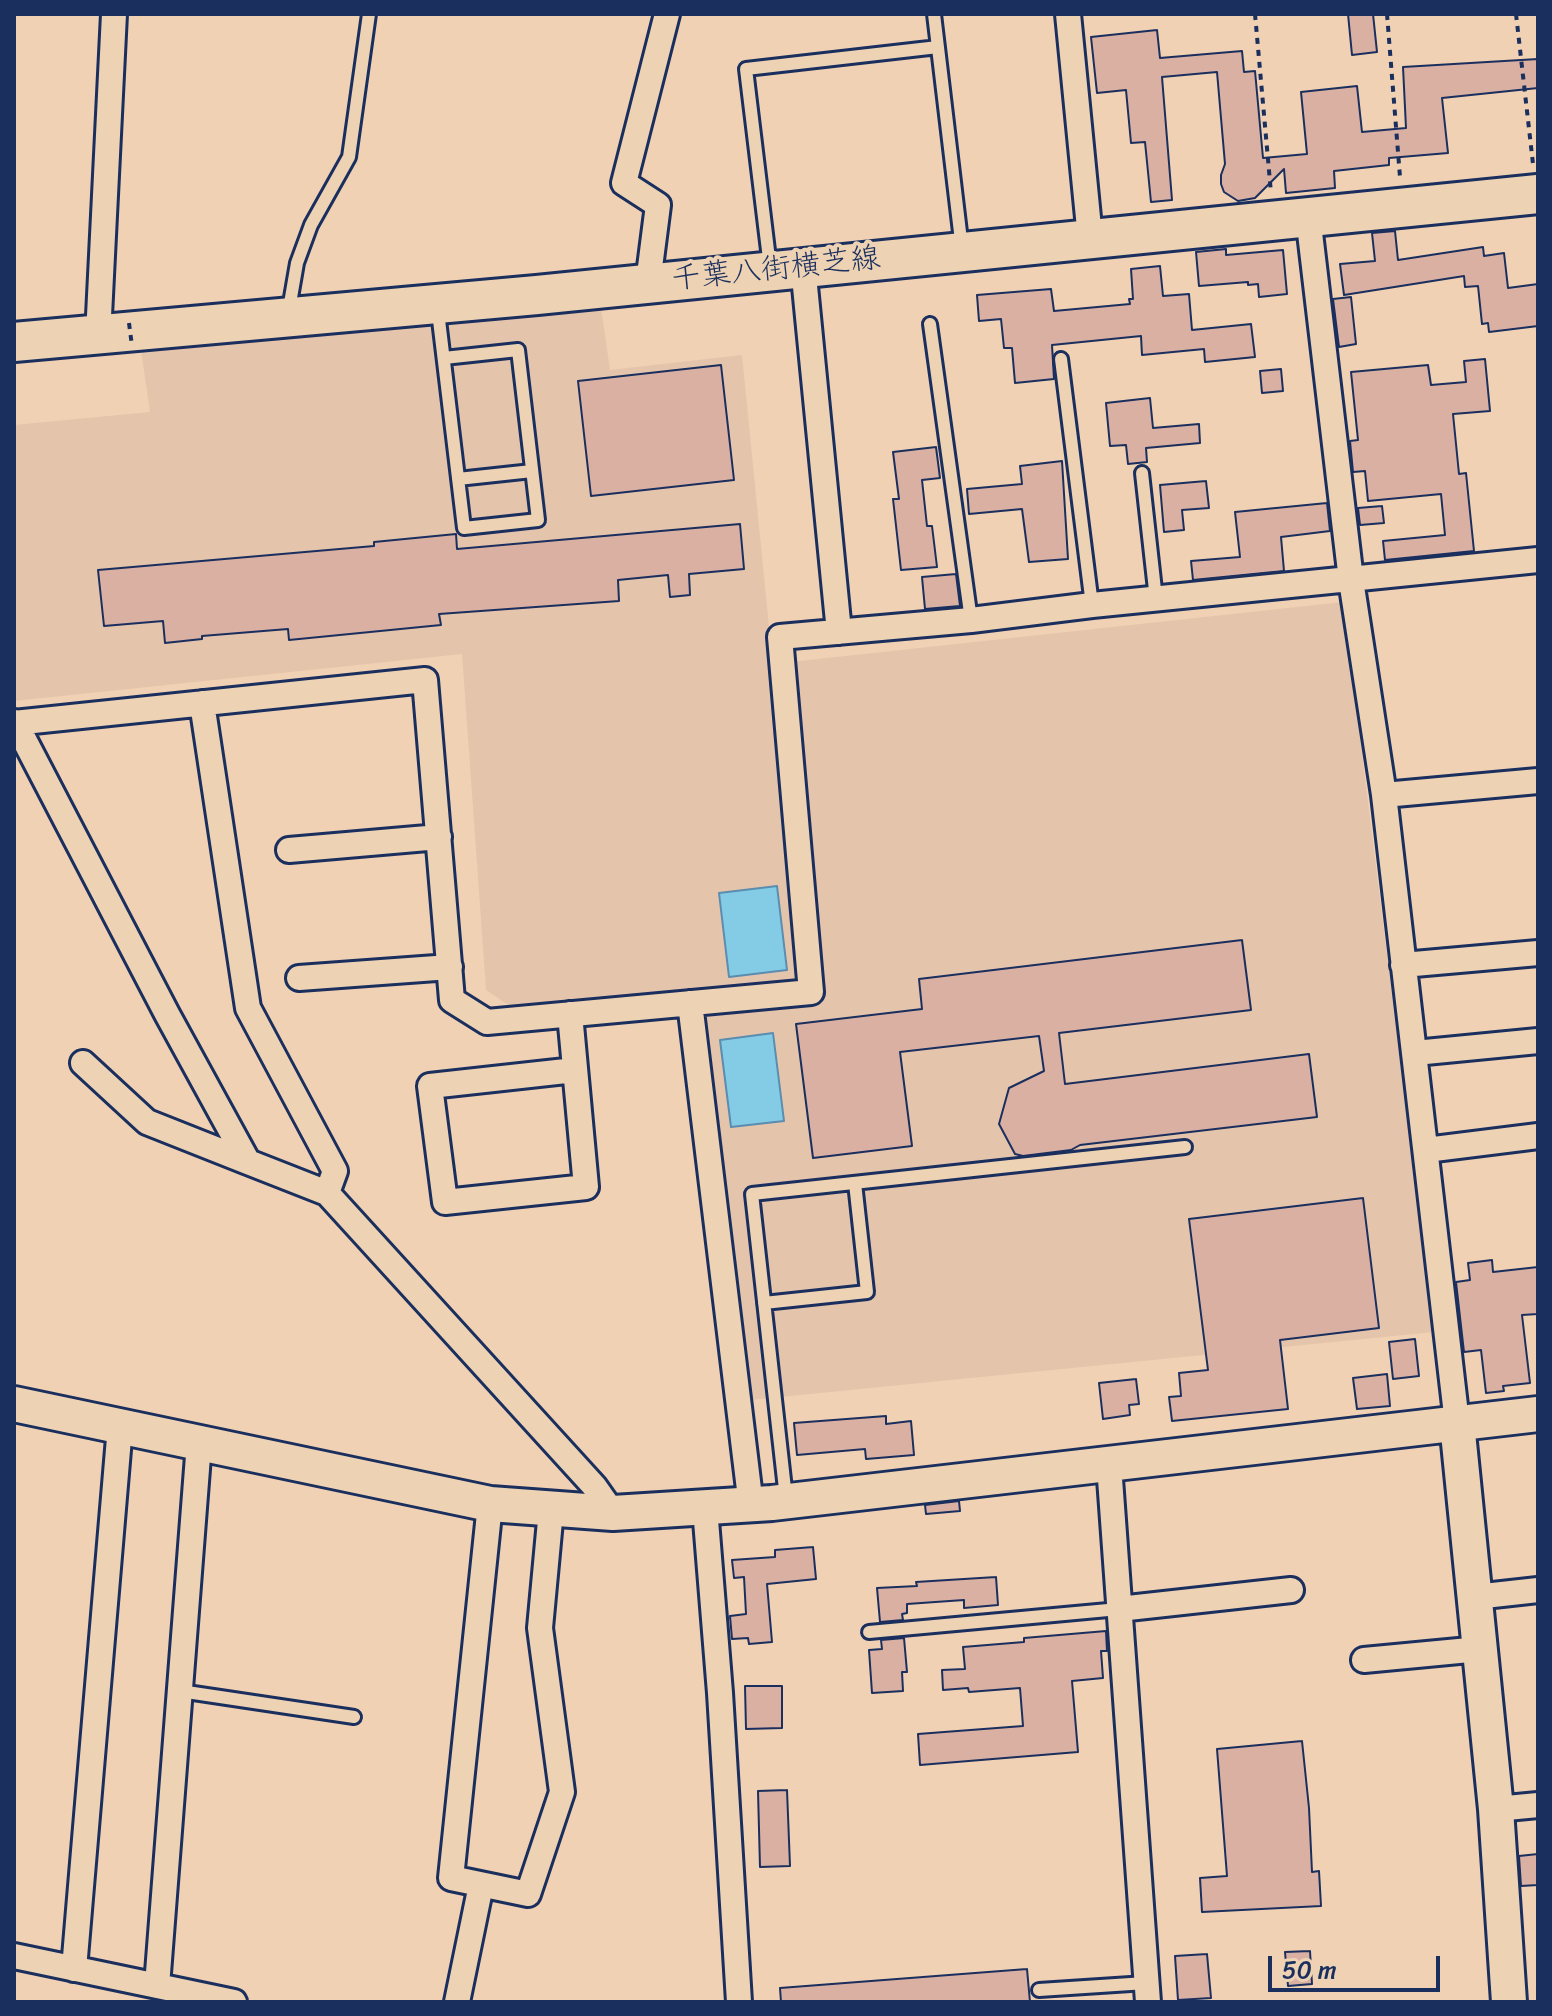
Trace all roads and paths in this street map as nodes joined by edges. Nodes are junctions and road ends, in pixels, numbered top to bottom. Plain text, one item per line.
1 (114, 14) edge
2 (369, 14) edge
3 (667, 14) edge
4 (934, 14) edge
5 (1068, 14) edge
6 (1255, 14) edge
7 (1387, 14) edge
8 (1516, 14) edge
9 (938, 47) junction
10 (1537, 194) edge
11 (1402, 207) junction
12 (1291, 218) junction
13 (1090, 238) junction
14 (962, 251) junction
15 (786, 268) junction
16 (648, 283) junction
17 (438, 304) junction
18 (288, 318) junction
19 (930, 324) dead end
20 (119, 335) junction
21 (14, 342) edge
22 (444, 358) junction
23 (1061, 359) dead end
24 (532, 471) junction
25 (1142, 473) dead end
26 (458, 479) junction
27 (1538, 560) edge
28 (1351, 580) junction
29 (1156, 599) junction
30 (1092, 605) junction
31 (971, 620) junction
32 (839, 632) junction
33 (202, 703) junction
34 (15, 722) edge
35 (1538, 781) edge
36 (1384, 795) junction
37 (439, 837) junction
38 (289, 850) dead end
39 (1538, 953) edge
40 (1403, 965) junction
41 (450, 967) junction
42 (299, 978) dead end
43 (690, 1003) junction
44 (570, 1014) junction
45 (1538, 1041) edge
46 (1415, 1053) junction
47 (83, 1063) dead end
48 (575, 1070) junction
49 (1538, 1136) edge
50 (1185, 1147) dead end
51 (1426, 1150) junction
52 (248, 1162) junction
53 (855, 1183) junction
54 (327, 1193) junction
55 (764, 1303) junction
56 (19, 1411) edge
57 (1538, 1414) edge
58 (1457, 1423) junction
59 (120, 1426) junction
60 (199, 1443) junction
61 (1109, 1465) junction
62 (787, 1502) junction
63 (490, 1504) junction
64 (751, 1506) junction
65 (705, 1508) junction
66 (551, 1510) junction
67 (613, 1513) junction
68 (1291, 1590) dead end
69 (1538, 1590) edge
70 (1475, 1597) junction
71 (1119, 1609) junction
72 (869, 1632) dead end
73 (1480, 1649) junction
74 (1364, 1660) dead end
75 (180, 1691) junction
76 (354, 1717) dead end
77 (1538, 1805) edge
78 (1496, 1809) junction
79 (481, 1885) junction
80 (14, 1956) edge
81 (74, 1969) junction
82 (157, 1986) junction
83 (1039, 1990) dead end
84 (1147, 1993) edge
85 (220, 2001) edge
86 (457, 2002) edge
87 (739, 2002) edge
88 (1509, 2002) edge

1 - 20 street
2 - 18 lane
3 - 16 street
4 - 9 lane
5 - 13 street
6 - 12 path
7 - 11 path
8 - 10 path
9 - 14 lane
9 - 15 lane
10 - 11 main road, 千葉八街横芝線
11 - 12 main road, 千葉八街横芝線
12 - 13 main road, 千葉八街横芝線
12 - 28 street
13 - 14 main road, 千葉八街横芝線
14 - 15 main road, 千葉八街横芝線
15 - 16 main road, 千葉八街横芝線
15 - 32 street
16 - 17 main road, 千葉八街横芝線
17 - 18 main road, 千葉八街横芝線
17 - 22 lane
18 - 20 main road, 千葉八街横芝線
19 - 31 lane
20 - 21 main road, 千葉八街横芝線
22 - 24 lane
22 - 26 lane
23 - 30 lane
24 - 26 lane
24 - 26 lane
25 - 29 lane
27 - 28 street
28 - 29 street
28 - 36 street
29 - 30 street
30 - 31 street
31 - 32 street
32 - 43 street
33 - 34 street
33 - 37 street
33 - 54 street
34 - 52 street
35 - 36 street
36 - 40 street
37 - 38 street
37 - 41 street
39 - 40 street
40 - 46 street
41 - 42 street
41 - 44 street
43 - 44 street
43 - 64 street
44 - 48 street
45 - 46 street
46 - 51 street
47 - 52 street
48 - 48 street
49 - 51 street
50 - 53 lane
51 - 58 street
52 - 54 street
53 - 55 lane
53 - 55 lane
54 - 67 street
55 - 62 lane
56 - 59 street
57 - 58 street
58 - 61 street
58 - 70 street
59 - 60 street
59 - 81 street
60 - 63 street
60 - 75 street
61 - 62 street
61 - 71 street
62 - 64 street
63 - 66 street
63 - 79 street
64 - 65 street
65 - 67 street
65 - 87 street
66 - 67 street
66 - 79 street
68 - 71 street
69 - 70 street
70 - 73 street
71 - 72 lane
71 - 84 street
73 - 74 street
73 - 78 street
75 - 76 lane
75 - 82 street
77 - 78 street
78 - 88 street
79 - 86 street
80 - 81 street
81 - 82 street
82 - 85 street
83 - 84 lane

